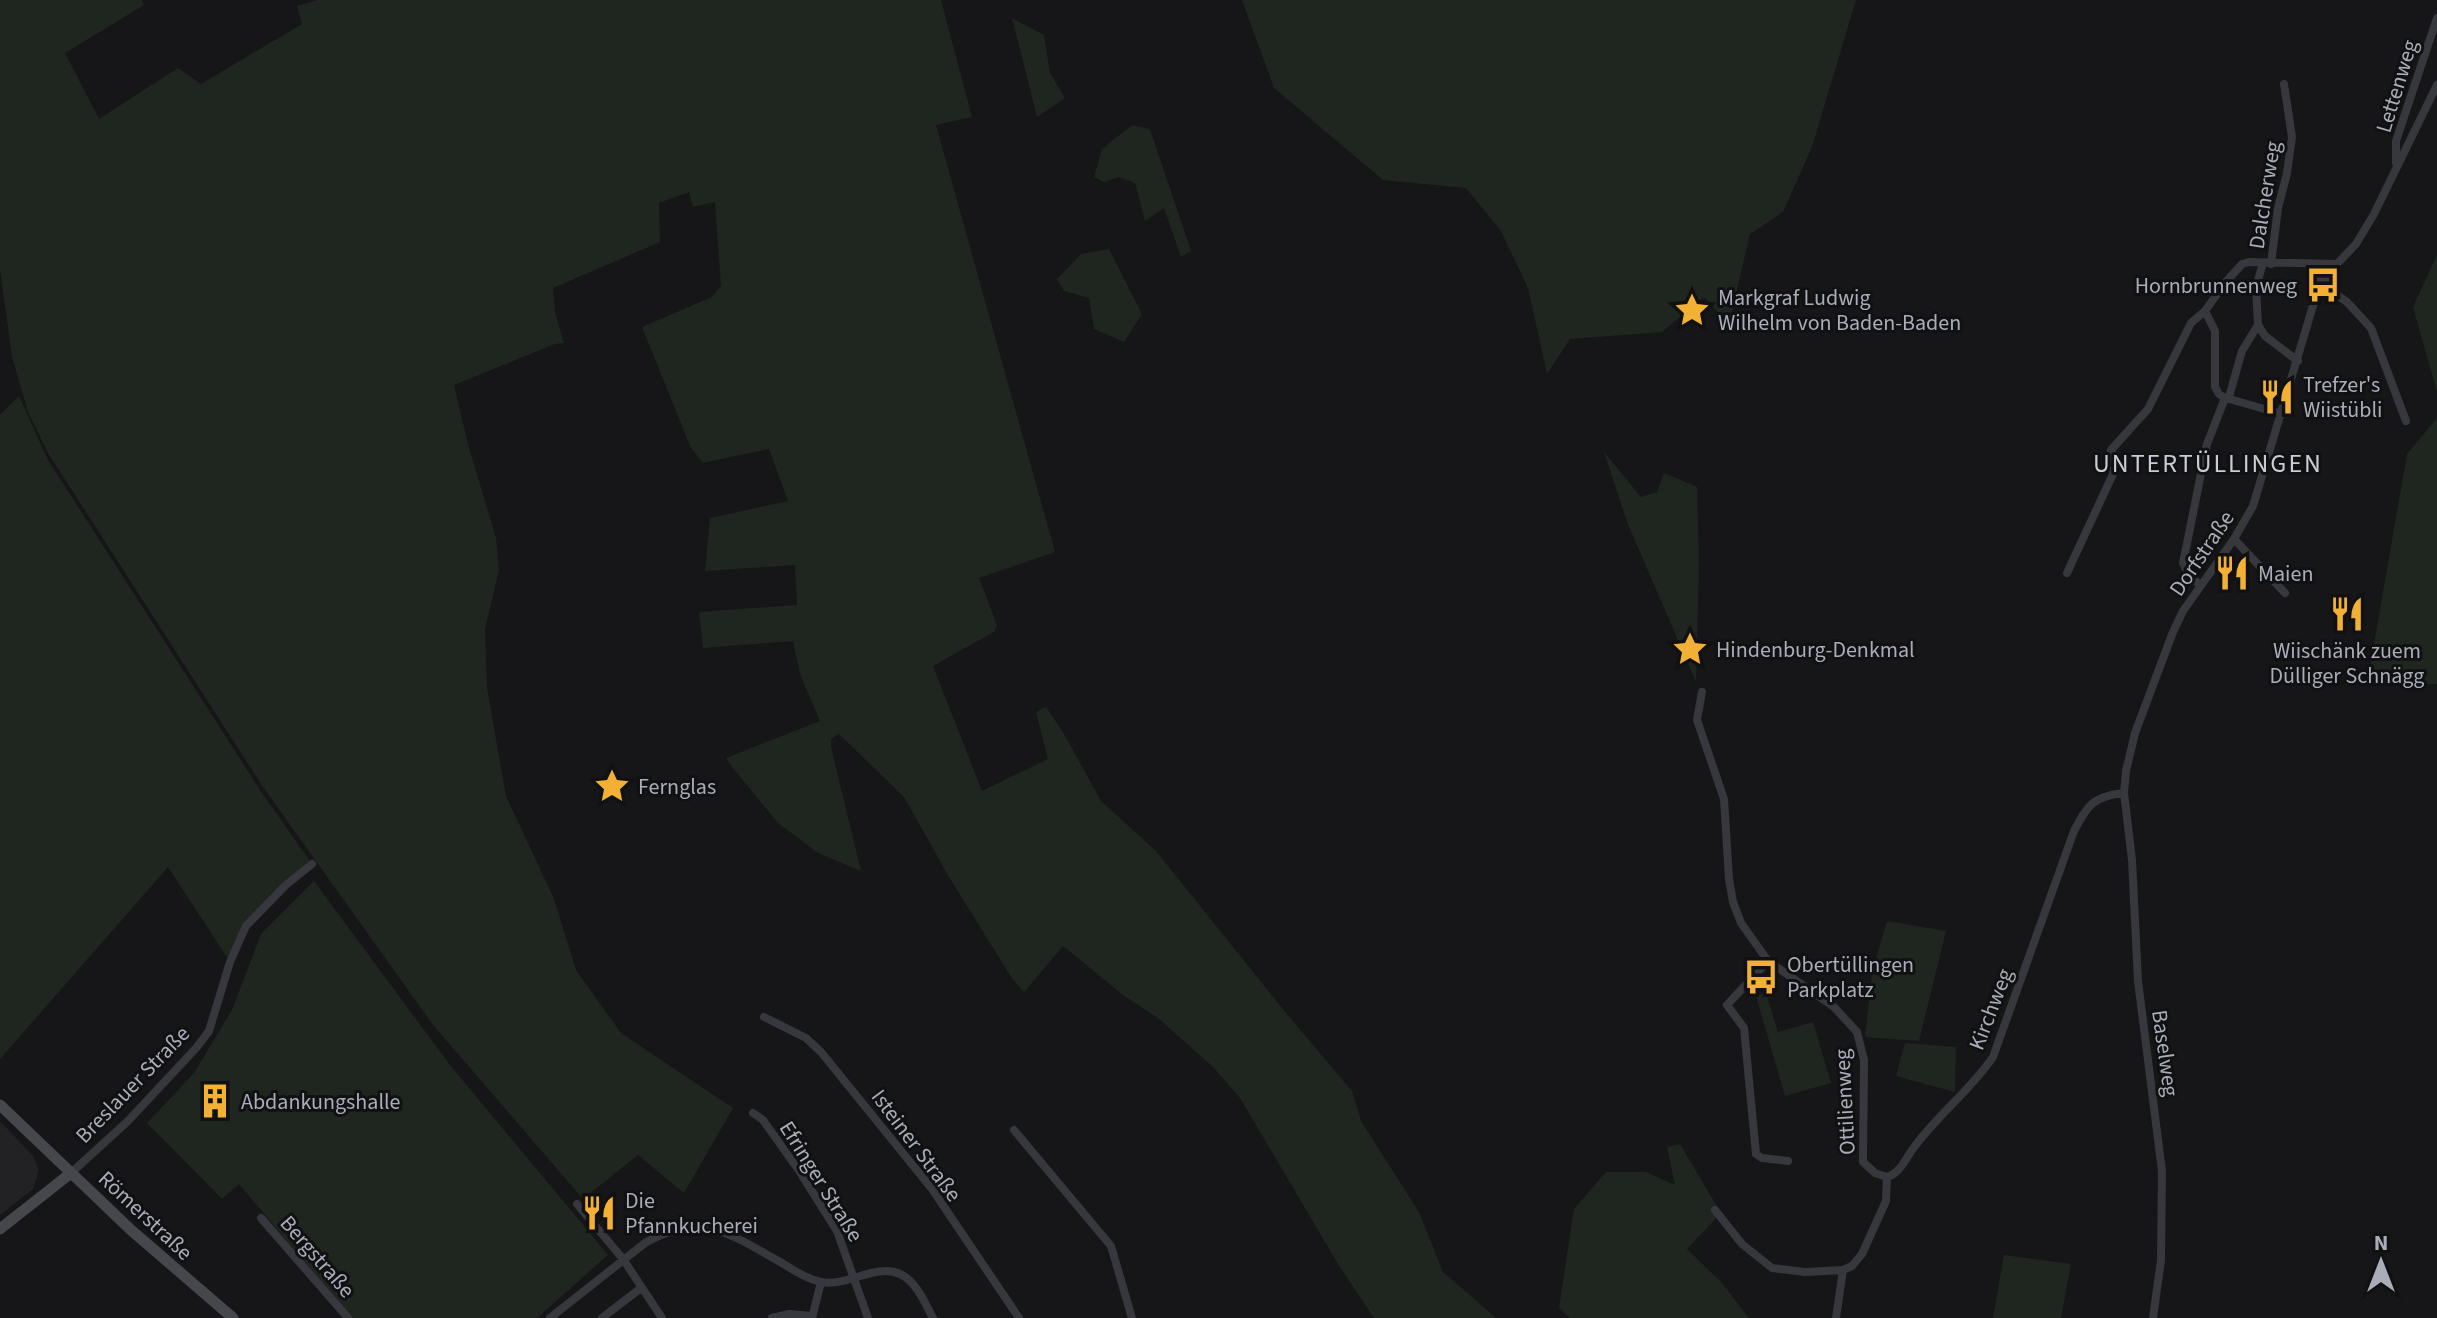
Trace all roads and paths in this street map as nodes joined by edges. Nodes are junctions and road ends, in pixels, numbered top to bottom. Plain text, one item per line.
1 (2437, 18) edge
2 (2284, 84) dead end
3 (2437, 85) edge
4 (2396, 165) junction
5 (2267, 264) junction
6 (2337, 264) junction
7 (2309, 265) junction
8 (2323, 285) junction
9 (2205, 311) junction
10 (2258, 325) junction
11 (2298, 361) junction
12 (2227, 397) junction
13 (2282, 414) junction
14 (2406, 421) dead end
15 (2234, 539) junction
16 (2067, 573) dead end
17 (2200, 585) junction
18 (2285, 593) dead end
19 (1702, 692) dead end
20 (2124, 793) junction
21 (312, 864) dead end
22 (1768, 961) junction
23 (764, 1017) dead end
24 (0, 1105) edge
25 (753, 1113) dead end
26 (1014, 1130) dead end
27 (1788, 1161) dead end
28 (71, 1173) junction
29 (1887, 1177) junction
30 (577, 1204) dead end
31 (1715, 1210) dead end
32 (261, 1218) dead end
33 (0, 1229) edge
34 (623, 1259) junction
35 (1843, 1270) junction
36 (855, 1279) junction
37 (821, 1282) junction
38 (641, 1288) junction
39 (812, 1317) edge
40 (233, 1318) edge
41 (348, 1318) edge
42 (550, 1318) edge
43 (602, 1318) edge
44 (662, 1318) edge
45 (772, 1318) edge
46 (868, 1318) edge
47 (933, 1318) edge
48 (1019, 1318) edge
49 (1132, 1318) edge
50 (1836, 1318) edge
51 (2153, 1318) edge

1 - 4 street, Lettenweg
2 - 5 street, Dalcherweg
3 - 4 street, Dorfstraße
4 - 6 street, Dorfstraße
5 - 7 street
5 - 9 street
5 - 10 street, Dalcherweg
6 - 7 street
6 - 8 street, Dorfstraße
7 - 8 street
8 - 11 street, Dorfstraße
8 - 14 street
9 - 12 street
9 - 16 street
10 - 11 street
10 - 12 street
11 - 13 street, Dorfstraße
12 - 13 street
12 - 17 street
13 - 15 street, Dorfstraße
15 - 17 street, Dorfstraße
15 - 18 street
17 - 20 street, Dorfstraße
19 - 22 street
20 - 29 street, Kirchweg
20 - 51 street, Baselweg
21 - 28 street, Breslauer Straße
22 - 27 street
22 - 29 street, Ottilienweg
23 - 48 street, Isteiner Straße
24 - 28 street, Römerstraße
25 - 36 street, Efringer Straße
26 - 49 street
28 - 33 street, Breslauer Straße
28 - 40 street, Römerstraße
29 - 35 street
30 - 34 street
31 - 35 street
32 - 41 street, Bergstraße
34 - 37 street
34 - 38 street
34 - 42 street
35 - 50 street
36 - 37 street
36 - 46 street, Efringer Straße
36 - 47 street
37 - 39 street
38 - 43 street
38 - 44 street
39 - 45 street

